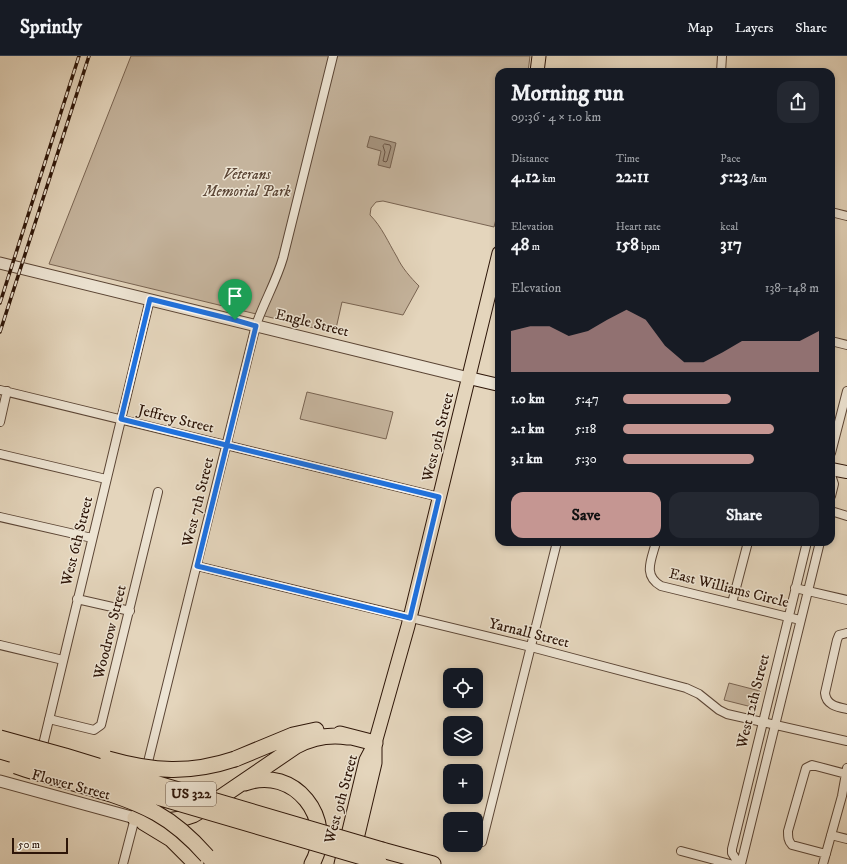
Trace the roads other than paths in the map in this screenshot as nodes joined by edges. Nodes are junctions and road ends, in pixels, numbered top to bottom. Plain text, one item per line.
1 (333, 56) edge
2 (539, 56) edge
3 (722, 56) edge
4 (538, 68) edge
5 (721, 68) edge
6 (835, 213) edge
7 (847, 216) edge
8 (0, 262) edge
9 (495, 272) edge
10 (150, 299) junction
11 (256, 326) junction
12 (835, 342) edge
13 (847, 345) edge
14 (468, 378) junction
15 (495, 384) edge
16 (4, 390) edge
17 (847, 391) edge
18 (121, 419) junction
19 (0, 422) edge
20 (835, 438) edge
21 (226, 445) junction
22 (0, 454) edge
23 (835, 470) edge
24 (847, 472) edge
25 (106, 480) junction
26 (158, 492) dead end
27 (439, 497) junction
28 (835, 513) edge
29 (847, 516) edge
30 (0, 517) edge
31 (92, 538) junction
32 (557, 546) edge
33 (655, 546) edge
34 (747, 546) edge
35 (806, 546) edge
36 (819, 546) edge
37 (197, 566) junction
38 (795, 588) junction
39 (808, 591) junction
40 (77, 599) junction
41 (847, 599) edge
42 (732, 603) junction
43 (130, 611) junction
44 (788, 617) junction
45 (410, 618) junction
46 (800, 620) junction
47 (847, 633) edge
48 (0, 645) edge
49 (531, 647) junction
50 (62, 660) junction
51 (847, 709) edge
52 (49, 719) junction
53 (762, 722) junction
54 (775, 724) junction
55 (0, 732) edge
56 (348, 737) junction
57 (0, 738) edge
58 (847, 741) edge
59 (375, 743) junction
60 (0, 751) edge
61 (0, 760) edge
62 (846, 771) edge
63 (0, 781) edge
64 (237, 786) junction
65 (33, 791) junction
66 (844, 797) edge
67 (135, 818) junction
68 (831, 835) junction
69 (483, 838) edge
70 (847, 839) edge
71 (681, 852) dead end
72 (826, 854) junction
73 (382, 858) edge
74 (205, 862) edge
75 (123, 864) edge
76 (312, 864) edge
77 (341, 864) edge
78 (351, 864) edge
79 (433, 864) edge
80 (730, 864) edge
81 (740, 864) edge
82 (824, 864) edge

1 - 11 street, West 7th Street
2 - 4 main road
3 - 5 street
6 - 7 street
8 - 10 street, Engle Street
9 - 14 main road, West 9th Street
10 - 11 street, Engle Street
10 - 18 street, West 6th Street
11 - 14 street, Engle Street
11 - 21 street, West 7th Street
12 - 13 street
14 - 15 main road, Engle Street
14 - 27 main road, West 9th Street
16 - 18 street, Jeffrey Street
16 - 19 street
17 - 20 street
18 - 21 street, Jeffrey Street
18 - 25 street, West 6th Street
21 - 27 street, Jeffrey Street
21 - 37 street, West 7th Street
22 - 25 street
23 - 24 main road
25 - 31 street, West 6th Street
26 - 43 street, Woodrow Street
27 - 45 main road, West 9th Street
28 - 29 street
30 - 31 street
31 - 40 street, West 6th Street
32 - 49 street
33 - 42 street, East Williams Circle
34 - 42 street
35 - 38 street, West 12th Street
36 - 39 street, West 12th Street
37 - 45 street, Yarnall Street
37 - 67 street, West 7th Street
38 - 39 street
38 - 44 street, West 12th Street
39 - 41 street
39 - 46 street, West 12th Street
40 - 43 street
40 - 50 street, West 6th Street
42 - 44 street, East Williams Circle
43 - 52 street, Woodrow Street
44 - 46 street, East Williams Circle
44 - 53 street, West 12th Street
45 - 49 street, Yarnall Street
45 - 59 main road, West 9th Street
46 - 54 street, West 12th Street
47 - 51 street
48 - 50 street
49 - 53 street, Yarnall Street
49 - 69 street
50 - 52 street, West 6th Street
52 - 65 street, West 6th Street
53 - 54 street, Yarnall Street
53 - 81 street, West 12th Street
54 - 58 street, Yarnall Street
54 - 81 street, West 12th Street
55 - 56 highway, bridge
56 - 59 highway
56 - 64 highway
57 - 73 highway, US 322, bridge
59 - 77 main road, West 9th Street
59 - 78 main road, West 9th Street
60 - 73 highway, US 322, bridge
61 - 74 highway, bridge
62 - 66 street
62 - 72 street
63 - 65 street, Flower Street
64 - 67 highway
64 - 76 highway
65 - 67 street, Flower Street
66 - 68 street
67 - 74 highway
67 - 75 street, West 7th Street
68 - 70 street
68 - 72 street
71 - 80 street
72 - 82 street
73 - 79 highway, US 322

